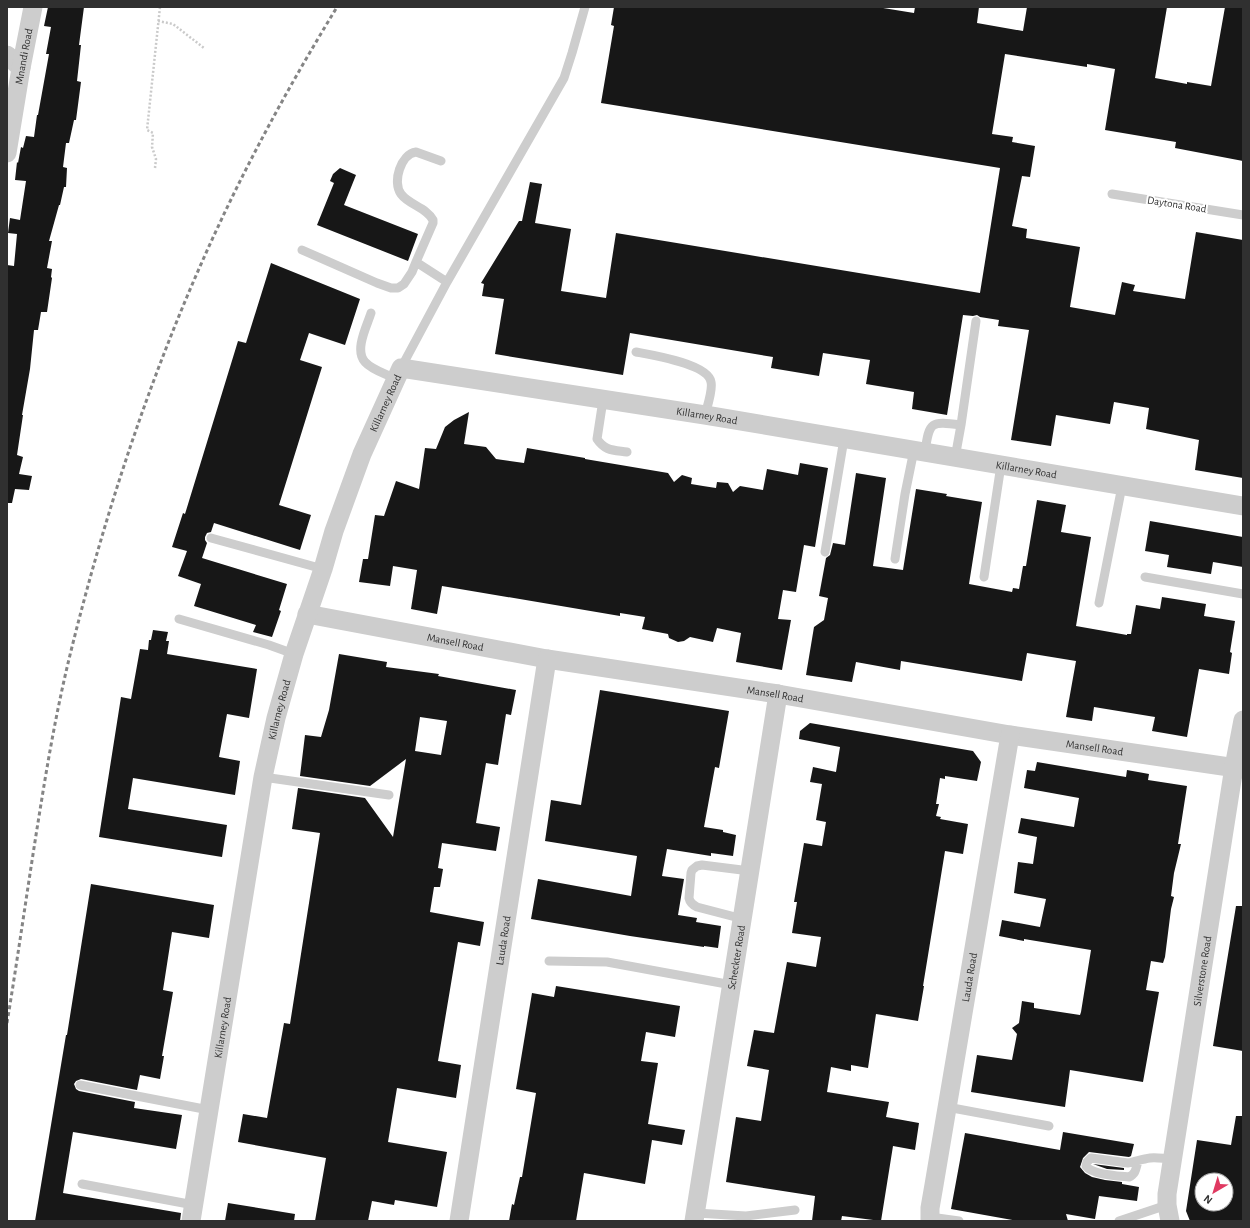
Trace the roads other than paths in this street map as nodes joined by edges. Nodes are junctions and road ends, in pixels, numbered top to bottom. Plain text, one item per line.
1 (33, 7) edge
2 (586, 7) edge
3 (7, 55) edge
4 (21, 68) junction
5 (7, 153) edge
6 (440, 161) dead end
7 (1112, 194) dead end
8 (1243, 215) edge
9 (302, 250) dead end
10 (416, 262) junction
11 (447, 282) junction
12 (371, 313) dead end
13 (976, 321) dead end
14 (636, 352) dead end
15 (398, 374) junction
16 (603, 400) junction
17 (705, 415) junction
18 (961, 425) junction
19 (844, 439) junction
20 (919, 451) junction
21 (627, 452) dead end
22 (955, 458) junction
23 (1001, 465) junction
24 (1122, 486) junction
25 (1243, 506) edge
26 (211, 538) dead end
27 (825, 552) dead end
28 (895, 559) dead end
29 (323, 570) junction
30 (984, 577) dead end
31 (1145, 577) dead end
32 (1243, 594) edge
33 (1099, 603) dead end
34 (307, 614) junction
35 (179, 618) dead end
36 (294, 654) junction
37 (547, 659) junction
38 (778, 694) junction
39 (1243, 720) edge
40 (1010, 734) junction
41 (1238, 768) edge
42 (263, 777) junction
43 (389, 795) dead end
44 (750, 871) junction
45 (743, 919) junction
46 (549, 961) dead end
47 (732, 985) junction
48 (80, 1084) dead end
49 (947, 1107) junction
50 (209, 1110) junction
51 (1049, 1126) dead end
52 (1173, 1159) junction
53 (1138, 1161) junction
54 (82, 1184) dead end
55 (795, 1210) dead end
56 (192, 1213) edge
57 (1169, 1213) edge
58 (695, 1217) edge
59 (930, 1219) edge
60 (459, 1221) edge
61 (959, 1221) edge
62 (1119, 1221) edge

1 - 4 street, Mnandi Road
2 - 11 lane
3 - 4 street
4 - 5 street, Mnandi Road
6 - 10 lane
7 - 8 lane, Daytona Road
9 - 10 lane
10 - 11 lane
11 - 15 lane
12 - 15 lane
13 - 18 lane
14 - 17 lane
15 - 16 street, Killarney Road
15 - 29 street, Killarney Road
16 - 17 street, Killarney Road
16 - 21 lane
17 - 19 street, Killarney Road
18 - 20 lane
18 - 22 lane
19 - 20 street, Killarney Road
19 - 27 lane
20 - 22 street, Killarney Road
20 - 28 lane
22 - 23 street, Killarney Road
23 - 24 street, Killarney Road
23 - 30 lane
24 - 25 street, Killarney Road
24 - 33 lane
26 - 29 lane
29 - 34 street, Killarney Road
31 - 32 lane
34 - 36 street, Killarney Road
34 - 37 street, Mansell Road
35 - 36 lane
36 - 42 street, Killarney Road
37 - 38 street, Mansell Road
37 - 60 street, Lauda Road
38 - 40 street, Mansell Road
38 - 44 street, Scheckter Road
39 - 41 street, Silverstone Road
40 - 41 street, Mansell Road
40 - 49 street, Lauda Road
41 - 52 street, Silverstone Road
42 - 43 lane
42 - 50 street, Killarney Road
44 - 45 street, Scheckter Road
44 - 45 lane
45 - 47 street, Scheckter Road
46 - 47 lane
47 - 58 street, Scheckter Road
48 - 50 lane
49 - 51 lane
49 - 59 street, Lauda Road
50 - 56 street, Killarney Road
52 - 53 lane
52 - 57 street, Silverstone Road
53 - 53 lane
54 - 56 lane
55 - 58 lane
57 - 62 lane
59 - 61 lane

